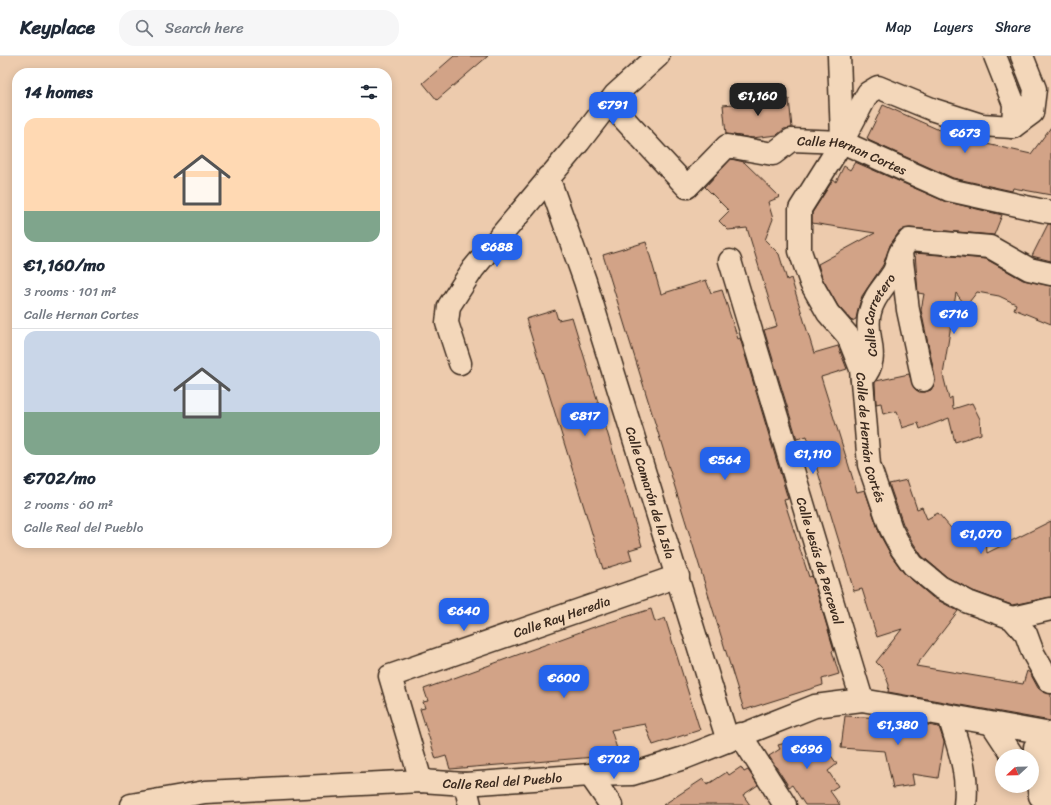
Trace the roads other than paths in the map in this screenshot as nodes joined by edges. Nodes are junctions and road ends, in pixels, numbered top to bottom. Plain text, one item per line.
1 (658, 56) edge
2 (839, 56) edge
3 (995, 56) edge
4 (1022, 56) edge
5 (609, 102) junction
6 (1013, 127) junction
7 (842, 142) junction
8 (548, 177) junction
9 (1051, 212) edge
10 (901, 252) junction
11 (730, 261) dead end
12 (1051, 274) edge
13 (460, 363) dead end
14 (862, 379) junction
15 (923, 380) dead end
16 (678, 576) junction
17 (1051, 608) edge
18 (1012, 618) junction
19 (1051, 682) edge
20 (862, 700) junction
21 (949, 716) junction
22 (992, 724) junction
23 (734, 738) junction
24 (1050, 739) edge
25 (1008, 749) edge
26 (1051, 755) edge
27 (590, 775) junction
28 (421, 780) junction
29 (465, 784) junction
30 (1042, 797) edge
31 (131, 805) edge
32 (470, 805) edge
33 (611, 805) edge
34 (785, 805) edge
35 (965, 805) edge

1 - 5 street
2 - 7 street
3 - 6 street
4 - 6 street
5 - 7 street, Calle Hernan Cortes
5 - 8 street
6 - 7 street, Calle de Hernán Cortés
7 - 9 street, Calle Hernan Cortes
7 - 14 street, Calle de Hernán Cortés
8 - 13 street
8 - 16 street, Calle Camarón de la Isla
10 - 12 street, Calle Carretero
10 - 14 street, Calle Carretero
10 - 15 street, Calle Carretero
11 - 20 street, Calle Jesús de Perceval
14 - 18 street, Calle de Hernán Cortés
16 - 23 street, Calle Camarón de la Isla
16 - 28 street, Calle Ray Heredia
17 - 18 street
18 - 19 street, Calle de Hernán Cortés
20 - 21 street, Calle Real del Pueblo
20 - 23 street, Calle Real del Pueblo
21 - 22 street, Calle Real del Pueblo
21 - 35 street
22 - 24 street, Calle Real del Pueblo
22 - 25 street
23 - 27 street, Calle Real del Pueblo
23 - 34 street, Calle Camarón de la Isla
24 - 30 street
26 - 30 street
27 - 29 street, Calle Real del Pueblo
27 - 33 street
28 - 29 street, Calle Real del Pueblo
28 - 31 street, Calle Real del Pueblo
29 - 32 street

